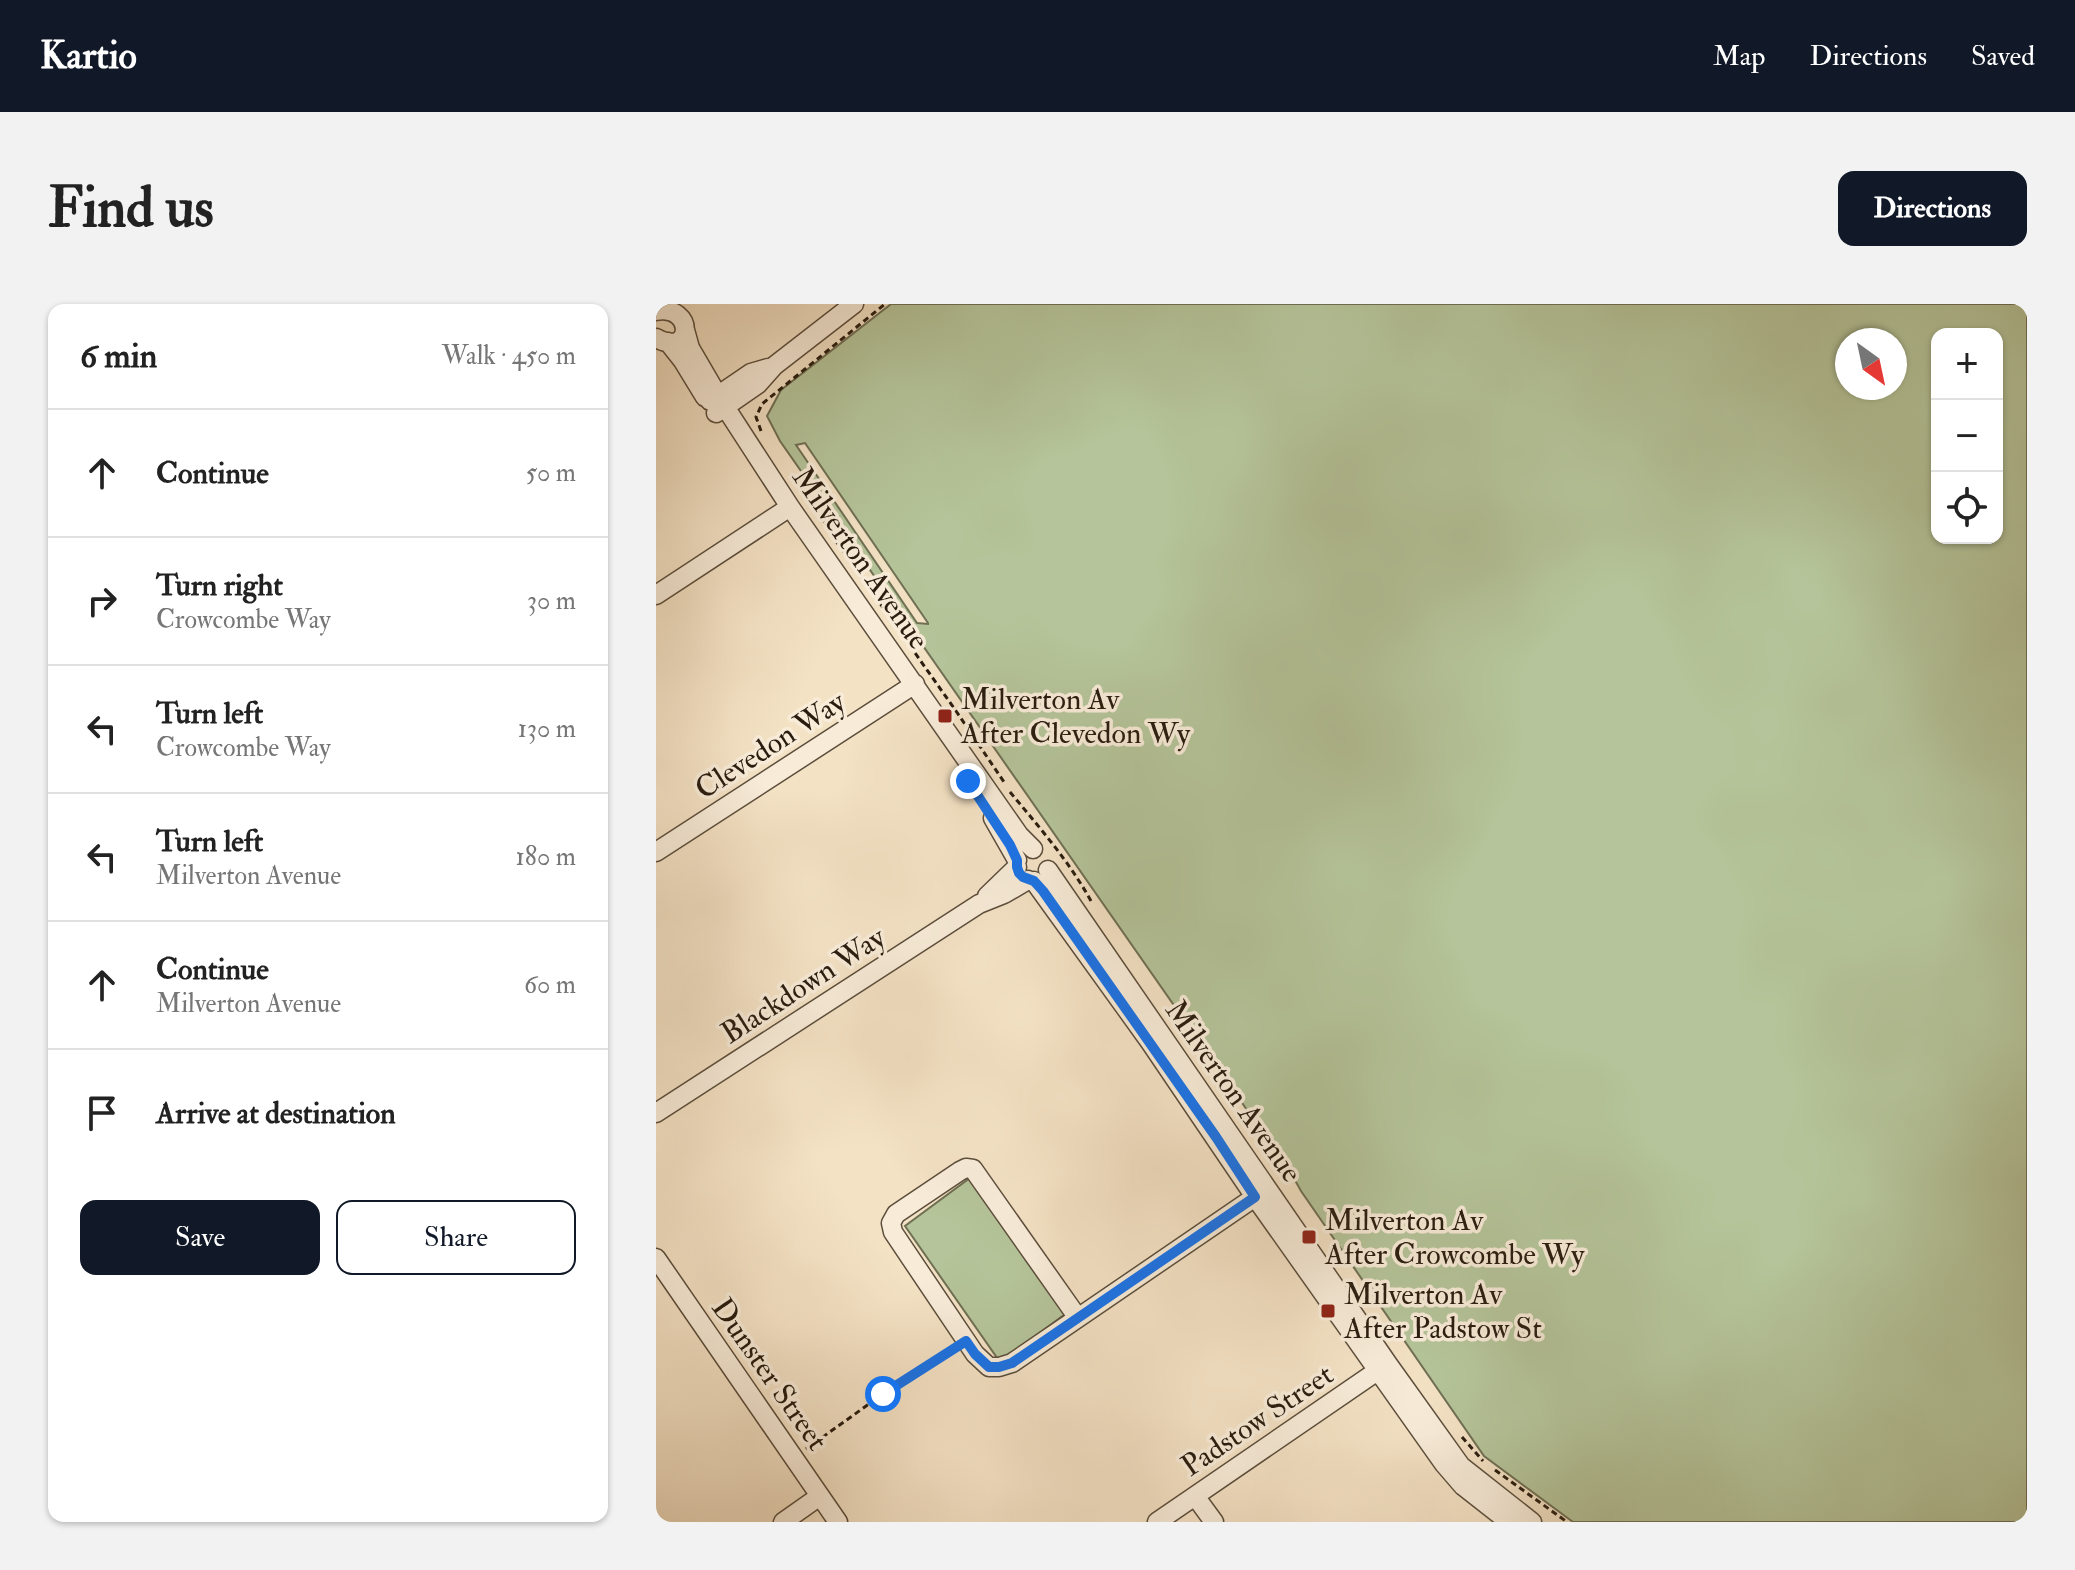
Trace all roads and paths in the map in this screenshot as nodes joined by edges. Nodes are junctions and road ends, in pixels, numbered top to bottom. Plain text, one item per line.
1 (854, 304) edge
2 (885, 304) edge
3 (656, 311) edge
4 (681, 315) edge
5 (660, 341) edge
6 (762, 404) dead end
7 (717, 405) junction
8 (785, 510) junction
9 (656, 595) edge
10 (910, 687) junction
11 (656, 852) edge
12 (1030, 868) junction
13 (656, 1113) edge
14 (1262, 1193) junction
15 (656, 1258) edge
16 (1078, 1318) junction
17 (966, 1341) junction
18 (1383, 1368) junction
19 (794, 1458) junction
20 (820, 1496) junction
21 (1195, 1496) junction
22 (783, 1522) edge
23 (838, 1522) edge
24 (1157, 1522) edge
25 (1214, 1522) edge
26 (1509, 1522) edge
27 (1532, 1522) edge

1 - 7 street
2 - 6 path
3 - 4 street
4 - 5 street
4 - 7 street, Milverton Avenue
5 - 7 street, Milverton Avenue
7 - 8 street, Milverton Avenue
8 - 9 street
8 - 10 street, Milverton Avenue
10 - 11 street, Clevedon Way
10 - 12 street, Milverton Avenue
12 - 13 street, Blackdown Way
12 - 14 street, Milverton Avenue
14 - 16 street
14 - 18 street, Milverton Avenue
15 - 19 street, Dunster Street
16 - 17 street
16 - 17 street
17 - 19 path
18 - 21 street, Padstow Street
18 - 26 street, Milverton Avenue
18 - 27 street, Milverton Avenue
19 - 20 street, Dunster Street
20 - 22 street
20 - 23 street, Dunster Street
21 - 24 street, Padstow Street
21 - 25 street

